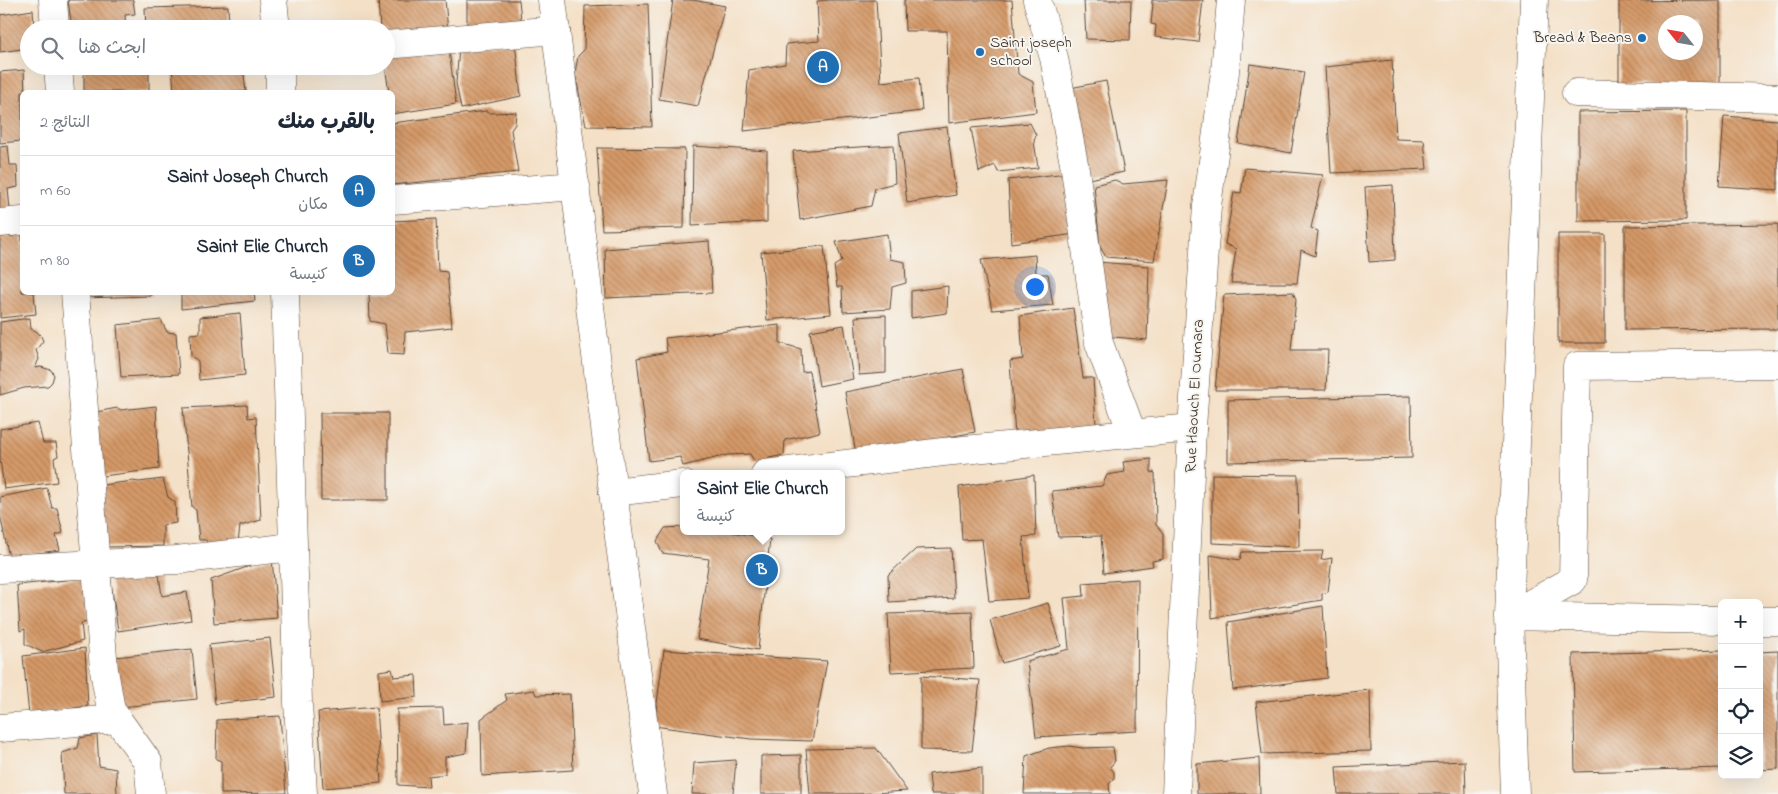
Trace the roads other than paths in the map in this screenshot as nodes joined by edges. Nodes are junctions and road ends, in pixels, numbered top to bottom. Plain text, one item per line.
1 (53, 0) edge
2 (273, 0) edge
3 (552, 0) edge
4 (1037, 0) edge
5 (1231, 0) edge
6 (1534, 0) edge
7 (54, 20) edge
8 (275, 20) edge
9 (556, 30) junction
10 (395, 44) edge
11 (59, 75) edge
12 (280, 75) edge
13 (60, 90) edge
14 (280, 90) edge
15 (1576, 93) dead end
16 (1778, 98) edge
17 (576, 186) junction
18 (395, 200) edge
19 (20, 222) edge
20 (0, 223) edge
21 (75, 295) edge
22 (285, 295) edge
23 (1778, 364) edge
24 (1192, 428) junction
25 (1132, 433) junction
26 (797, 470) edge
27 (680, 484) edge
28 (613, 492) junction
29 (293, 547) junction
30 (95, 564) junction
31 (0, 569) edge
32 (1509, 616) junction
33 (1718, 620) edge
34 (1763, 621) edge
35 (1778, 622) edge
36 (118, 719) junction
37 (0, 728) edge
38 (151, 794) edge
39 (303, 794) edge
40 (653, 794) edge
41 (1176, 794) edge
42 (1515, 794) edge

1 - 7 street
2 - 8 street
3 - 9 street
4 - 25 street
5 - 24 street, Rue Haouch El Oumara
6 - 32 street
9 - 10 street
9 - 17 street
11 - 13 street
12 - 14 street
15 - 16 street
17 - 18 street
17 - 28 street
19 - 20 street
21 - 30 street
22 - 29 street
23 - 32 street
24 - 25 street
24 - 41 street, Rue Haouch El Oumara
25 - 26 street
27 - 28 street
28 - 40 street
29 - 30 street
29 - 39 street
30 - 31 street
30 - 36 street
32 - 33 street
32 - 42 street
34 - 35 street
36 - 37 street
36 - 38 street

